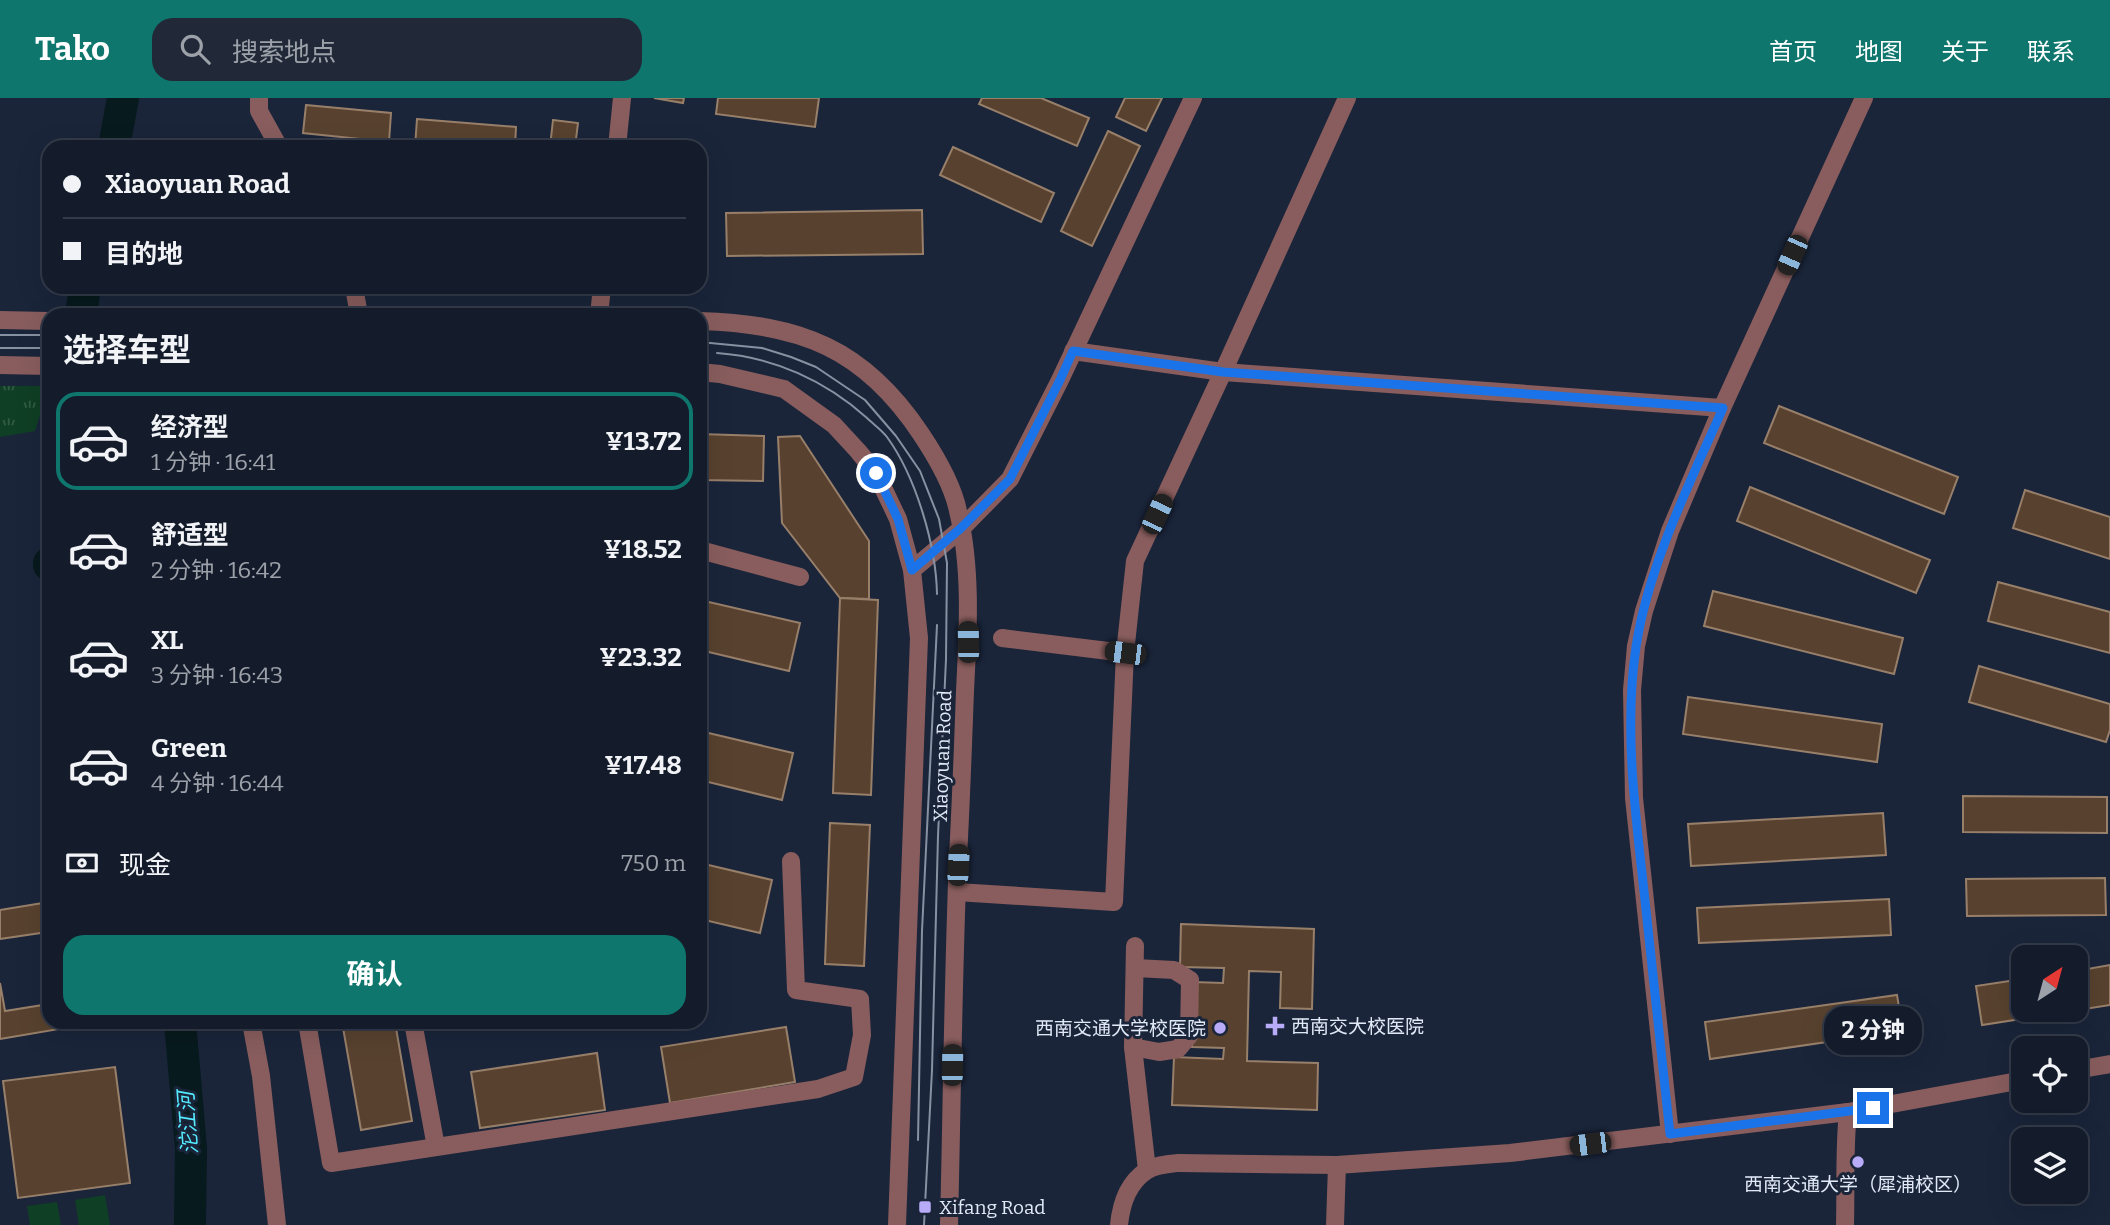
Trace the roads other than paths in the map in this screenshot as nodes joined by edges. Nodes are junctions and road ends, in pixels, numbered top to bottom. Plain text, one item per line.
1 (259, 98) edge
2 (622, 98) edge
3 (1193, 98) edge
4 (1347, 98) edge
5 (1864, 98) edge
6 (275, 140) edge
7 (618, 140) edge
8 (0, 320) edge
9 (42, 321) edge
10 (707, 321) edge
11 (1073, 351) junction
12 (0, 365) edge
13 (42, 365) edge
14 (1223, 372) junction
15 (707, 373) edge
16 (1723, 408) junction
17 (961, 528) junction
18 (707, 552) edge
19 (912, 570) junction
20 (800, 577) dead end
21 (1002, 638) dead end
22 (1125, 653) junction
23 (792, 861) dead end
24 (957, 892) junction
25 (1135, 946) dead end
26 (1135, 968) junction
27 (252, 1029) edge
28 (308, 1029) edge
29 (414, 1029) edge
30 (1133, 1046) junction
31 (2110, 1064) edge
32 (2088, 1068) edge
33 (2011, 1082) edge
34 (1848, 1112) junction
35 (1670, 1134) junction
36 (436, 1147) junction
37 (1337, 1165) junction
38 (1147, 1170) junction
39 (1120, 1217) edge
40 (277, 1225) edge
41 (897, 1225) edge
42 (948, 1225) edge
43 (1335, 1225) edge
44 (1844, 1225) edge

1 - 6 street
2 - 7 street
3 - 11 street
4 - 14 street
5 - 16 street
8 - 9 street
10 - 17 street, Xiaoyuan Road
11 - 14 street
11 - 17 street
12 - 13 street
14 - 16 street
14 - 22 street
15 - 19 street, Xiaoyuan Road
16 - 35 street
17 - 19 street
17 - 24 street, Xiaoyuan Road
18 - 20 street
19 - 41 street, Xiaoyuan Road
21 - 22 street
22 - 24 street
23 - 36 street
24 - 42 street, Xiaoyuan Road
25 - 26 street
26 - 30 street
26 - 30 street
27 - 40 street
28 - 36 street
29 - 36 street
30 - 38 street
31 - 32 street
33 - 34 street
34 - 35 street
34 - 44 street
35 - 37 street
37 - 38 street
37 - 43 street
38 - 39 street

